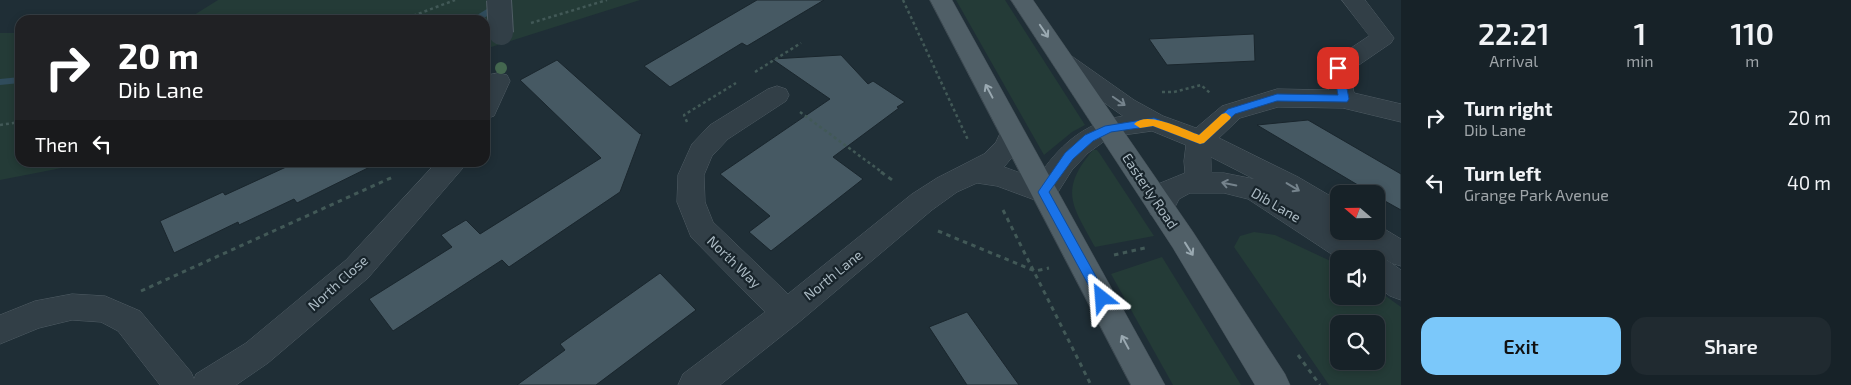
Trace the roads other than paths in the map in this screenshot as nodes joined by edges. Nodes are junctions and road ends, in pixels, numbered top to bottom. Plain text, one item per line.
1 (499, 0) edge
2 (941, 0) edge
3 (1022, 0) edge
4 (1353, 0) edge
5 (500, 33) road end
6 (1065, 63) junction
7 (498, 81) dead end
8 (776, 95) road end
9 (490, 99) edge
10 (1344, 99) junction
11 (1401, 113) edge
12 (1154, 122) junction
13 (1109, 128) junction
14 (1012, 134) junction
15 (1200, 140) junction
16 (973, 160) junction
17 (449, 167) edge
18 (1199, 182) junction
19 (1043, 192) junction
20 (1161, 207) junction
21 (1330, 210) edge
22 (1378, 240) edge
23 (1348, 250) edge
24 (1401, 254) edge
25 (1385, 275) edge
26 (1401, 287) edge
27 (787, 313) junction
28 (0, 330) edge
29 (189, 384) edge
30 (695, 385) edge
31 (1148, 385) edge
32 (1273, 385) edge

1 - 5 street, bridge
14 -> 2 main road
3 -> 6 main road, Easterly Road
4 - 10 street
6 -> 12 street, Dib Lane
6 - 13 main road, Easterly Road
7 - 9 street
8 - 27 street, North Way
10 - 11 street
10 - 15 street
12 - 13 street, Dib Lane
12 - 15 street, Dib Lane
13 - 19 street, Dib Lane
13 - 20 main road, Easterly Road
14 - 16 street, North Lane
14 - 19 main road
15 - 18 street
15 -> 21 street, Dib Lane
16 - 19 street
16 - 27 street, North Lane
17 - 29 street, North Close
18 - 20 street, Dib Lane
23 -> 18 street, Dib Lane
31 -> 19 main road
20 -> 32 main road, Easterly Road
22 - 24 street
25 - 26 street
27 - 30 street, North Lane
28 - 29 street, North Close

